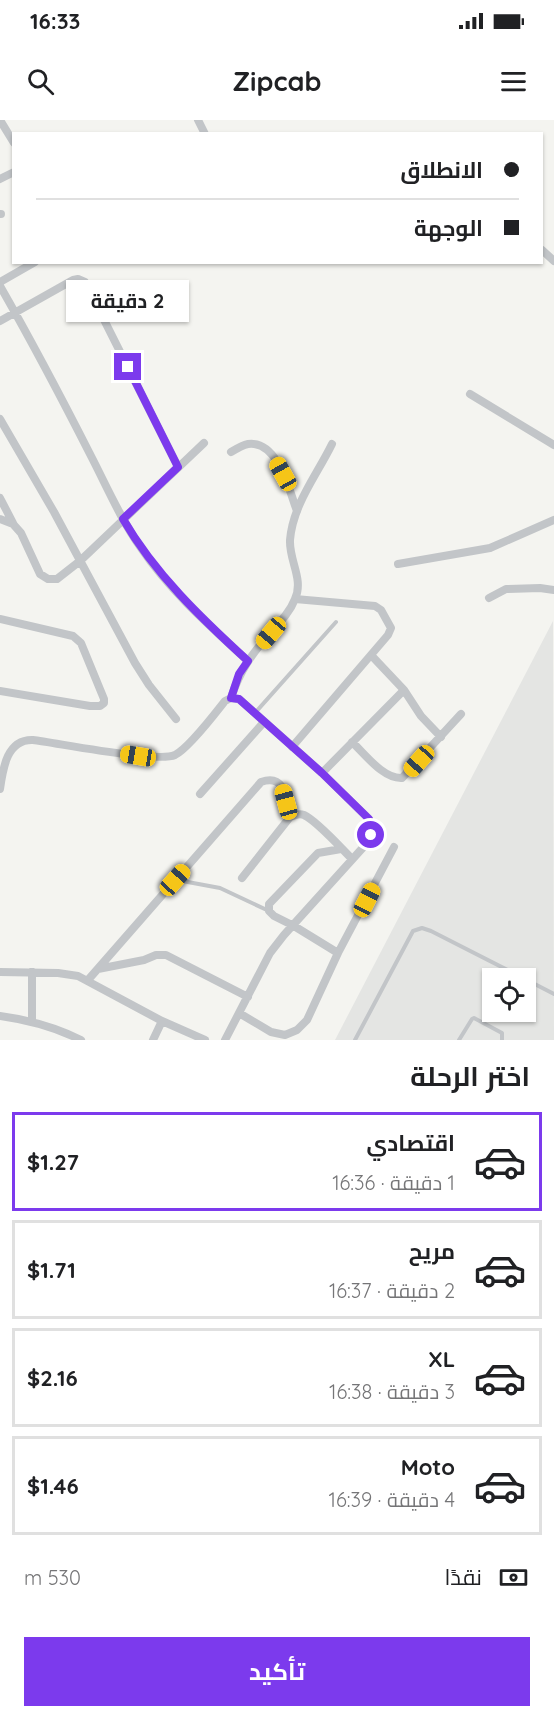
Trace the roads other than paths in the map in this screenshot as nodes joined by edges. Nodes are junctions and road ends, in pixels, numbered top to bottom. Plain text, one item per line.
1 (0, 120) edge
2 (12, 140) edge
3 (32, 264) edge
4 (0, 284) edge
5 (16, 313) junction
6 (0, 321) edge
7 (470, 394) dead end
8 (0, 419) edge
9 (204, 443) dead end
10 (332, 444) dead end
11 (554, 445) edge
12 (231, 452) dead end
13 (178, 467) junction
14 (0, 498) edge
15 (297, 511) junction
16 (0, 519) edge
17 (123, 519) junction
18 (554, 520) edge
19 (13, 524) junction
20 (80, 561) junction
21 (398, 564) dead end
22 (554, 590) edge
23 (489, 598) dead end
24 (295, 599) junction
25 (0, 619) edge
26 (336, 622) dead end
27 (371, 655) junction
28 (248, 661) junction
29 (404, 690) junction
30 (0, 691) edge
31 (231, 698) junction
32 (255, 714) junction
33 (461, 714) dead end
34 (176, 719) dead end
35 (264, 722) junction
36 (441, 737) junction
37 (351, 742) junction
38 (292, 747) junction
39 (322, 773) junction
40 (0, 789) edge
41 (200, 794) dead end
42 (290, 817) junction
43 (394, 847) dead end
44 (341, 849) junction
45 (352, 859) junction
46 (242, 878) dead end
47 (175, 880) junction
48 (269, 911) junction
49 (294, 926) junction
50 (338, 953) junction
51 (503, 968) edge
52 (97, 969) junction
53 (0, 972) edge
54 (32, 972) junction
55 (88, 980) junction
56 (536, 985) edge
57 (554, 994) edge
58 (248, 997) junction
59 (239, 1013) junction
60 (0, 1016) edge
61 (162, 1021) junction
62 (32, 1022) junction
63 (81, 1040) edge
64 (153, 1040) edge
65 (205, 1040) edge
66 (225, 1040) edge
67 (355, 1040) edge
68 (459, 1040) edge
69 (502, 1040) edge

1 - 2 street
3 - 4 street
4 - 5 street
5 - 6 street
5 - 13 street
5 - 17 street
7 - 11 street
8 - 20 street
9 - 13 street
10 - 15 street
12 - 15 street
13 - 17 street
14 - 19 street
15 - 24 street
16 - 19 street
17 - 20 street
17 - 28 street
18 - 21 street
19 - 20 street
20 - 34 street
22 - 23 street
24 - 27 street
24 - 28 street
25 - 30 street
26 - 32 lane
27 - 29 street
27 - 38 street
28 - 31 street
29 - 36 street
29 - 37 street
31 - 32 street
31 - 40 street
32 - 35 street
33 - 36 street
35 - 38 street
35 - 41 street
36 - 37 street
37 - 39 street
38 - 39 street
39 - 45 street
42 - 44 street
42 - 46 street
42 - 47 street
43 - 50 street
44 - 45 street
44 - 48 street
45 - 49 street
47 - 48 lane
47 - 52 street
48 - 49 street
49 - 50 street
49 - 58 street
50 - 59 street
51 - 67 lane
52 - 55 street
52 - 58 street
53 - 54 street
54 - 55 street
54 - 62 street
55 - 61 street
56 - 57 lane
58 - 59 street
59 - 66 street
60 - 62 street
61 - 64 street
61 - 65 street
62 - 63 street
68 - 69 lane

